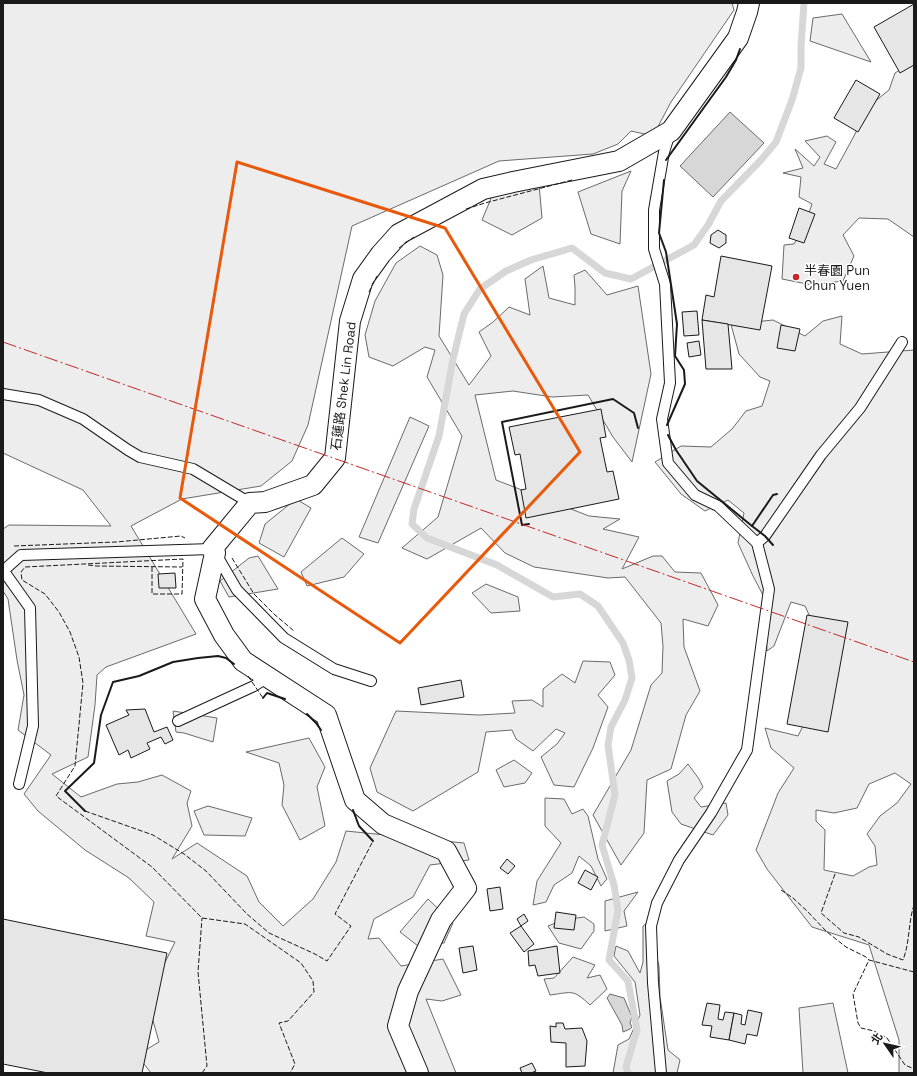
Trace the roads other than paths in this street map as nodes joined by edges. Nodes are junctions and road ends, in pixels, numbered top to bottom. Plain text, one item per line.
1 (748, 3) edge
2 (671, 131) junction
3 (902, 342) dead end
4 (3, 394) edge
5 (250, 503) junction
6 (757, 543) junction
7 (213, 551) junction
8 (3, 571) edge
9 (268, 677) junction
10 (370, 681) dead end
11 (178, 721) dead end
12 (19, 784) dead end
13 (418, 1073) edge
14 (661, 1073) edge

1 - 2 street, 石蓮路 Shek Lin Road
2 - 5 street, 石蓮路 Shek Lin Road
2 - 6 lane
3 - 6 lane
4 - 5 lane
5 - 7 street
6 - 14 lane
7 - 8 lane
7 - 9 street
7 - 10 lane
8 - 12 lane
9 - 11 lane
9 - 13 street

